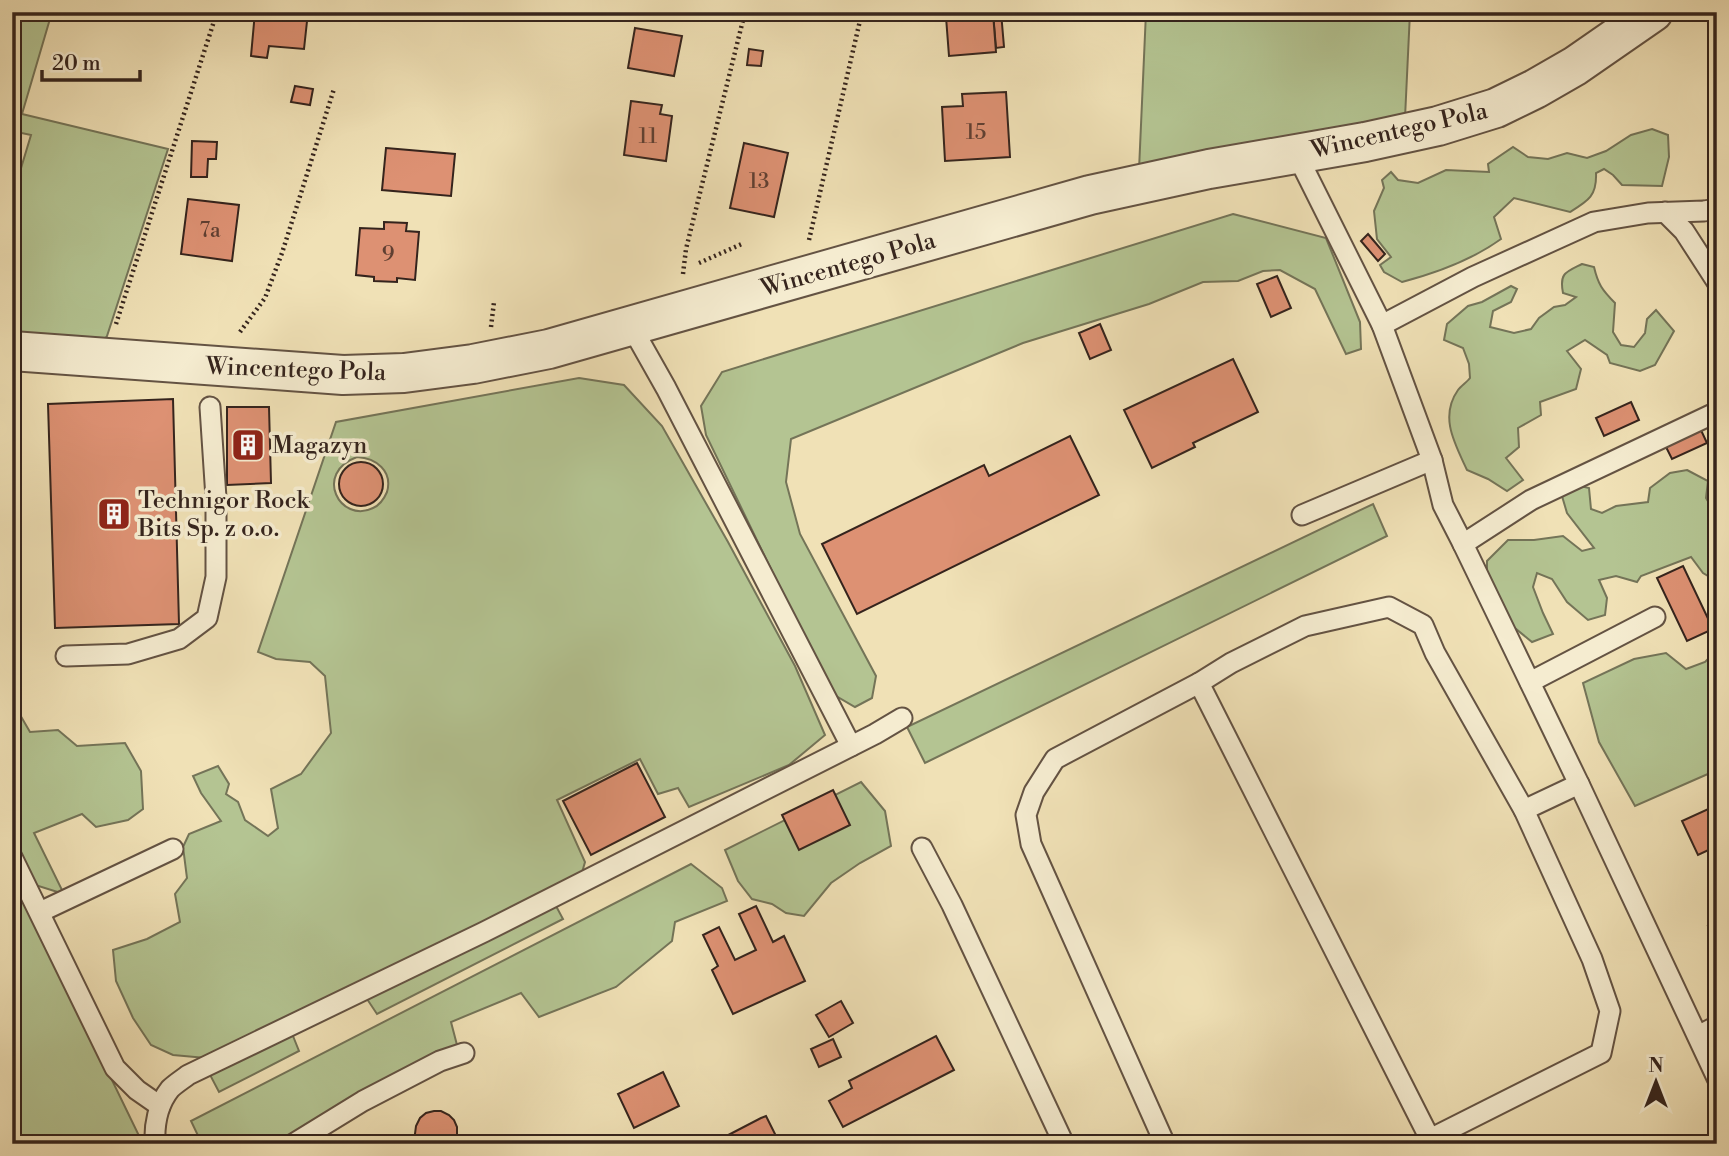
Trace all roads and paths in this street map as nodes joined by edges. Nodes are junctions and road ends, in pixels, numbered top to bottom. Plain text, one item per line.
1 (218, 12) edge
2 (745, 12) edge
3 (862, 12) edge
4 (1653, 12) edge
5 (334, 89) dead end
6 (1296, 153) junction
7 (1717, 209) edge
8 (1665, 212) junction
9 (744, 243) dead end
10 (699, 263) dead end
11 (683, 274) dead end
12 (807, 276) junction
13 (1717, 282) edge
14 (1382, 325) junction
15 (631, 326) junction
16 (116, 327) dead end
17 (233, 342) dead end
18 (12, 351) edge
19 (210, 407) dead end
20 (1717, 412) edge
21 (1432, 460) junction
22 (1303, 515) dead end
23 (1464, 544) junction
24 (1655, 617) dead end
25 (66, 656) dead end
26 (1530, 682) junction
27 (1199, 683) junction
28 (902, 718) dead end
29 (851, 746) junction
30 (1579, 784) junction
31 (1524, 810) junction
32 (922, 848) dead end
33 (173, 849) dead end
34 (12, 857) edge
35 (40, 912) junction
36 (1717, 1026) edge
37 (1698, 1036) junction
38 (464, 1053) dead end
39 (1717, 1077) edge
40 (160, 1106) junction
41 (1425, 1141) edge
42 (156, 1144) edge
43 (293, 1144) edge
44 (1064, 1144) edge
45 (1165, 1144) edge

1 - 16 path
2 - 11 path
3 - 12 path
4 - 6 street, Wincentego Pola
5 - 17 path
6 - 12 street, Wincentego Pola
6 - 14 lane
7 - 8 lane
8 - 13 lane
8 - 14 lane
9 - 10 path
12 - 15 street, Wincentego Pola
14 - 21 lane
15 - 18 street, Wincentego Pola
15 - 29 lane
19 - 25 lane
20 - 23 lane
21 - 22 lane
21 - 23 lane
23 - 26 lane
24 - 26 lane
26 - 30 lane
27 - 31 lane
27 - 41 lane
27 - 45 lane
28 - 29 lane
29 - 40 lane
30 - 31 lane
30 - 37 lane
31 - 41 lane
32 - 44 lane
33 - 35 lane
34 - 35 lane
35 - 40 lane
36 - 37 lane
37 - 39 lane
38 - 43 lane
40 - 42 lane

